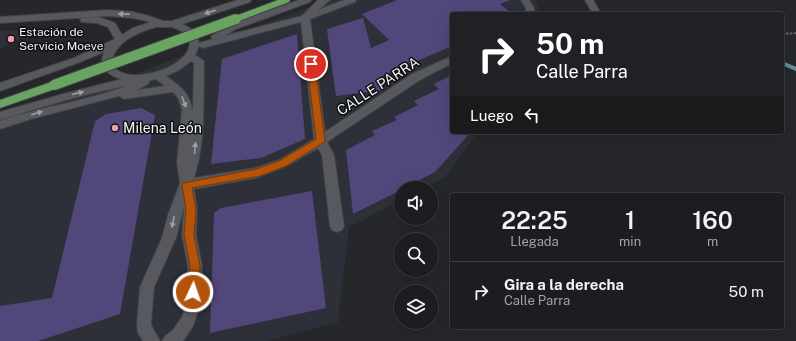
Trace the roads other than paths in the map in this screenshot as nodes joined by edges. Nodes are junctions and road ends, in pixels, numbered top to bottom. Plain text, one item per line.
1 (248, 0) edge
2 (275, 0) edge
3 (286, 0) edge
4 (307, 0) edge
5 (326, 0) edge
6 (352, 0) edge
7 (525, 0) edge
8 (589, 0) edge
9 (530, 12) edge
10 (596, 12) edge
11 (56, 17) junction
12 (235, 17) junction
13 (305, 18) junction
14 (0, 20) edge
15 (162, 23) junction
16 (172, 24) junction
17 (116, 41) junction
18 (196, 50) junction
19 (450, 60) edge
20 (154, 77) junction
21 (135, 79) junction
22 (53, 82) junction
23 (0, 87) edge
24 (176, 88) junction
25 (111, 96) junction
26 (0, 98) edge
27 (0, 104) edge
28 (0, 116) edge
29 (0, 125) edge
30 (320, 141) junction
31 (186, 185) junction
32 (337, 226) dead end
33 (152, 341) edge
34 (170, 341) edge

1 -> 16 street
2 - 12 highway
3 - 12 highway
4 - 18 street
5 - 13 street
6 - 13 street
7 - 9 street
8 - 10 street
11 - 14 street
15 -> 11 street
11 - 17 street
12 - 22 highway, bridge
13 - 18 street
13 - 30 street
15 - 16 street
15 - 17 street
16 - 18 street
17 - 21 street
17 - 23 street
18 - 20 street
31 -> 18 street
19 - 30 street, CALLE PARRA
20 - 21 street
20 - 24 street
20 - 25 street
28 -> 21 street
22 - 26 highway
22 - 27 highway
24 - 25 street
24 -> 31 street
29 -> 25 street
30 - 31 street, CALLE PARRA
30 - 32 street
31 -> 33 street
31 - 34 street

